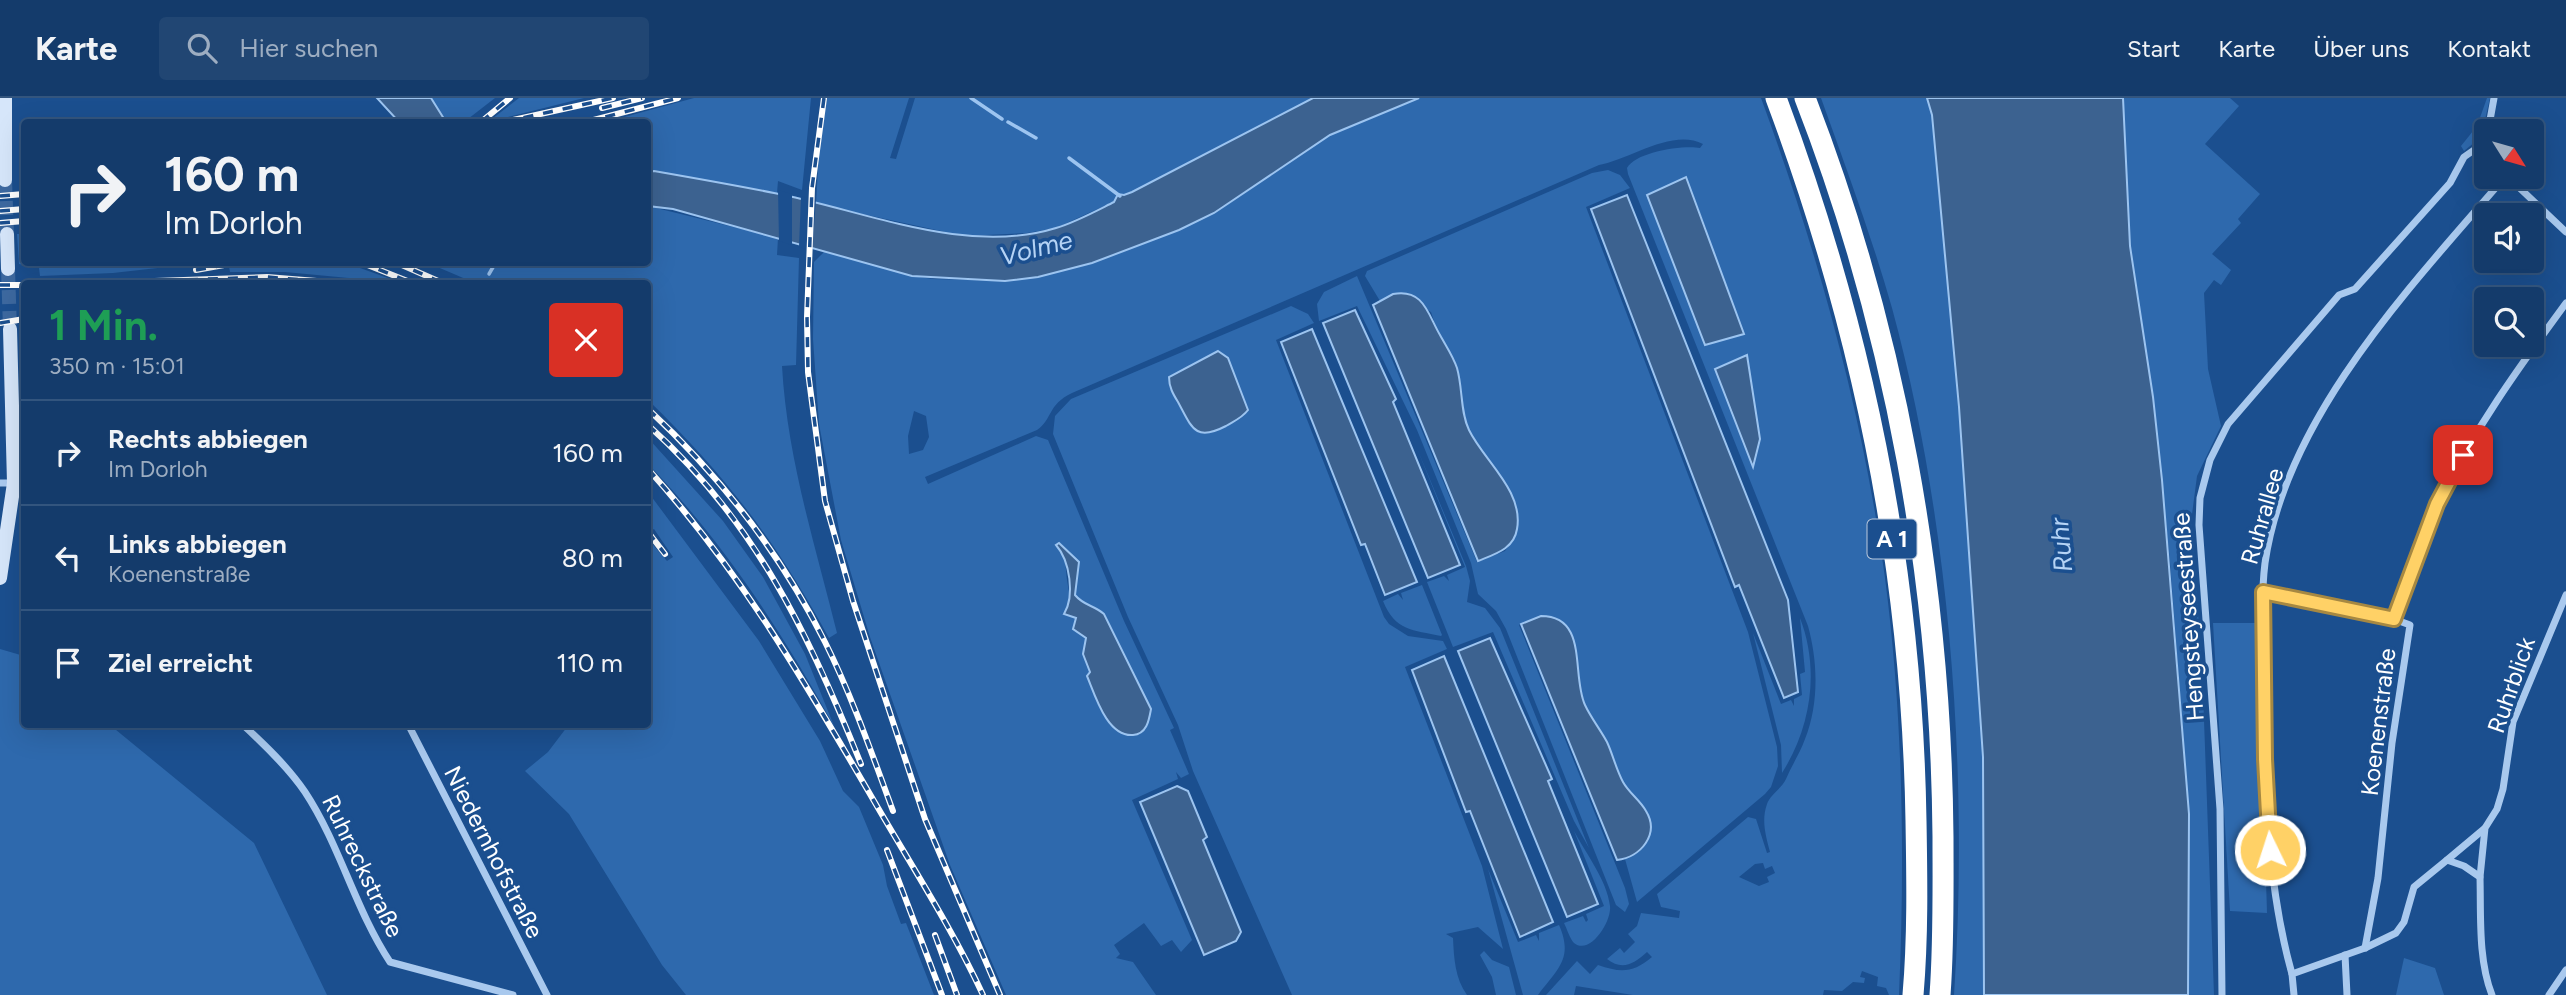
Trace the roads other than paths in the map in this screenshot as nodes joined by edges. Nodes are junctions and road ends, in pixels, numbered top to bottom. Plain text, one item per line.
1 (5, 98) edge
2 (1776, 98) edge
3 (1805, 98) edge
4 (2494, 98) edge
5 (2490, 119) edge
6 (2, 137) edge
7 (2474, 150) edge
8 (5, 180) dead end
9 (2495, 189) edge
10 (2519, 189) edge
11 (2566, 232) edge
12 (7, 234) dead end
13 (8, 270) tunnel mouth
14 (2566, 303) edge
15 (10, 329) tunnel mouth
16 (20, 461) edge
17 (7, 483) edge
18 (0, 579) edge
19 (2263, 592) junction
20 (2566, 595) edge
21 (2394, 619) junction
22 (246, 728) edge
23 (410, 728) edge
24 (2485, 828) junction
25 (2447, 860) junction
26 (2480, 877) junction
27 (2365, 948) junction
28 (2345, 955) junction
29 (2566, 970) edge
30 (2292, 974) junction
31 (541, 993) edge
32 (513, 995) edge
33 (1913, 995) edge
34 (1940, 995) edge
35 (2222, 995) edge
36 (2294, 995) edge
37 (2347, 995) edge
38 (2492, 995) edge
39 (2549, 995) edge

1 - 6 main road
2 - 33 highway, A 1
3 - 34 highway, A 1
4 - 5 street
6 - 8 main road
7 - 35 street, Hengsteyseestraße
9 - 19 street, Ruhrallee
10 - 11 street
12 - 13 main road
14 - 21 street, Koenenstraße
15 - 16 main road
16 - 17 main road
17 - 18 main road
19 - 21 street
19 - 30 street, Ruhrallee
20 - 24 street, Ruhrblick
21 - 27 street, Koenenstraße
22 - 32 street, Ruhreckstraße
23 - 31 street, Niedernhofstraße
24 - 25 street, Ruhrblick
24 - 26 street, Ruhrblick
25 - 26 street
25 - 27 street, Ruhrblick
26 - 38 street, Ruhrblick
27 - 28 street, Ruhrblick
28 - 30 street, Ruhrblick
28 - 37 street
29 - 39 street
30 - 36 street, Ruhrallee

